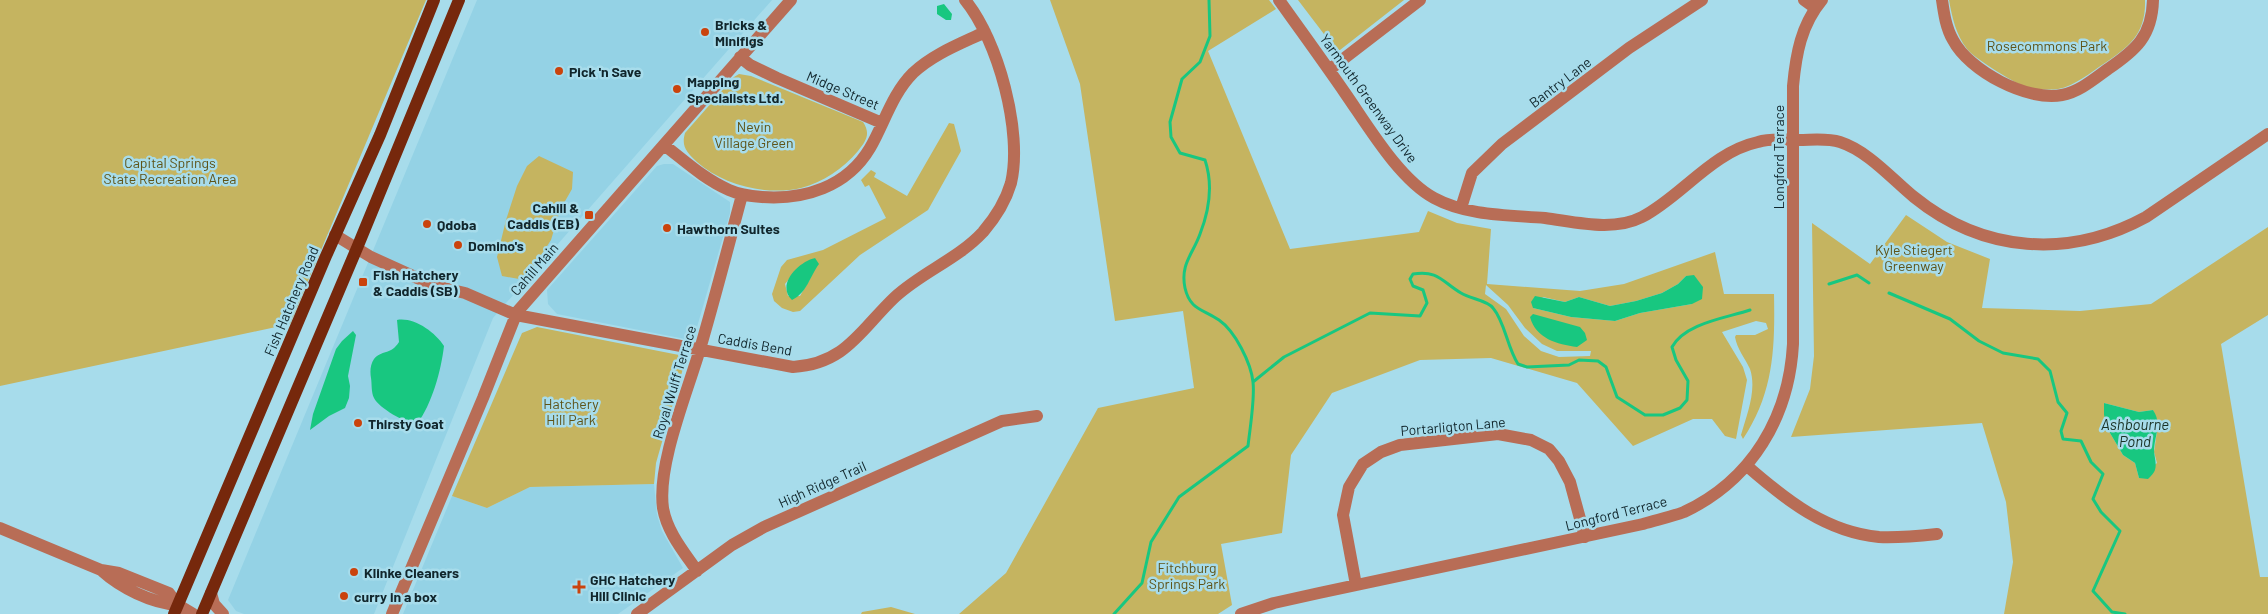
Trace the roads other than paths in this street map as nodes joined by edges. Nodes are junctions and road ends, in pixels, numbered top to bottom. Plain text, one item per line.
1 (434, 0) edge
2 (459, 0) edge
3 (791, 0) edge
4 (965, 0) edge
5 (1279, 0) edge
6 (1420, 0) edge
7 (1804, 0) edge
8 (1942, 0) edge
9 (2153, 0) edge
10 (1700, 1) edge
11 (1818, 4) edge
12 (985, 32) junction
13 (740, 57) junction
14 (1329, 70) junction
15 (882, 123) junction
16 (2268, 134) edge
17 (1793, 140) junction
18 (664, 145) junction
19 (742, 195) junction
20 (1461, 208) junction
21 (335, 235) junction
22 (357, 248) junction
23 (516, 315) junction
24 (700, 349) junction
25 (1037, 416) dead end
26 (1747, 466) junction
27 (0, 528) edge
28 (1937, 534) dead end
29 (1585, 537) junction
30 (698, 571) junction
31 (1356, 585) junction
32 (211, 593) junction
33 (176, 609) edge
34 (193, 614) edge
35 (202, 614) edge
36 (223, 614) edge
37 (392, 614) edge
38 (637, 614) edge
39 (1241, 614) edge

1 - 21 main road, Fish Hatchery Road
2 - 22 main road
3 - 13 street, Cahill Main
4 - 12 street, Caddis Bend
5 - 14 street, Yarmouth Greenway Drive
6 - 14 street
7 - 11 street
8 - 9 street
10 - 20 street, Bantry Lane
11 - 17 street, Longford Terrace
12 - 15 street
12 - 24 street, Caddis Bend
13 - 15 street, Midge Street
13 - 18 street, Cahill Main
14 - 20 street, Yarmouth Greenway Drive
15 - 19 street
16 - 17 street, Yarmouth Greenway Drive
17 - 20 street, Yarmouth Greenway Drive
17 - 26 street, Longford Terrace
18 - 19 street
18 - 23 street, Cahill Main
19 - 24 street, Royal Wulff Terrace
21 - 22 street, Caddis Bend
21 - 33 main road, Fish Hatchery Road
22 - 23 street, Caddis Bend
22 - 32 main road
23 - 24 street, Caddis Bend
23 - 37 street, Cahill Main
24 - 30 street, Royal Wulff Terrace
25 - 30 street, High Ridge Trail
26 - 28 street
26 - 29 street, Longford Terrace
27 - 33 street
29 - 31 street, Longford Terrace
29 - 31 street, Portarligton Lane
30 - 38 street, High Ridge Trail
31 - 39 street, Longford Terrace
32 - 35 main road
32 - 36 street
33 - 34 street

